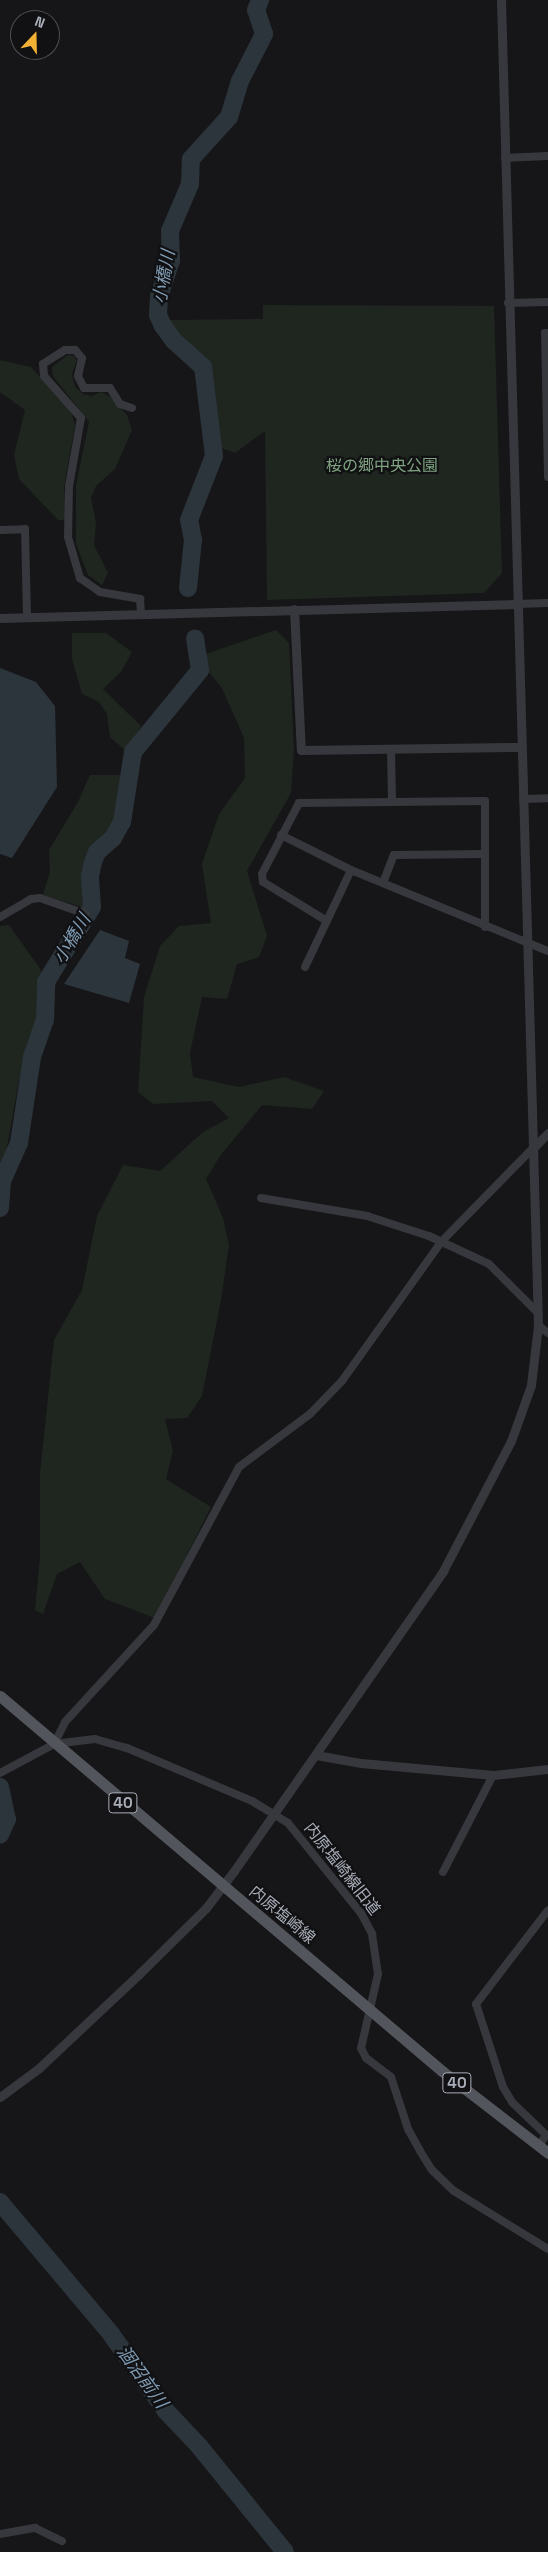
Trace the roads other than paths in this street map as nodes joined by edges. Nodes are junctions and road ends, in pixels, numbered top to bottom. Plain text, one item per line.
1 (501, 0) edge
2 (548, 156) edge
3 (505, 158) junction
4 (548, 302) edge
5 (508, 303) junction
6 (548, 333) edge
7 (547, 385) edge
8 (132, 408) dead end
9 (548, 477) edge
10 (0, 530) edge
11 (548, 603) edge
12 (516, 604) junction
13 (294, 609) junction
14 (140, 614) junction
15 (0, 618) edge
16 (27, 618) junction
17 (521, 747) junction
18 (391, 749) junction
19 (548, 798) edge
20 (523, 799) junction
21 (392, 802) junction
22 (281, 834) junction
23 (485, 854) junction
24 (351, 870) junction
25 (383, 883) junction
26 (86, 914) dead end
27 (0, 917) edge
28 (327, 921) junction
29 (485, 926) junction
30 (528, 943) junction
31 (548, 951) edge
32 (305, 968) dead end
33 (548, 1133) edge
34 (534, 1146) junction
35 (261, 1198) dead end
36 (442, 1242) junction
37 (538, 1313) junction
38 (538, 1325) junction
39 (548, 1333) edge
40 (0, 1696) edge
41 (54, 1744) junction
42 (316, 1755) junction
43 (548, 1769) edge
44 (0, 1774) edge
45 (493, 1775) junction
46 (274, 1812) junction
47 (443, 1872) dead end
48 (222, 1887) junction
49 (548, 1910) edge
50 (368, 2009) junction
51 (0, 2097) edge
52 (544, 2150) edge
53 (548, 2249) edge
54 (0, 2534) edge
55 (62, 2540) dead end

1 - 3 street
2 - 3 street
3 - 5 street
4 - 5 street
5 - 12 street
6 - 7 street
7 - 9 street
8 - 14 street
10 - 16 street
11 - 12 street
12 - 13 street
12 - 17 street
13 - 14 street
13 - 18 street
14 - 16 street
15 - 16 street
17 - 18 street
17 - 20 street
18 - 21 street
19 - 20 street
20 - 30 street
21 - 22 street
21 - 23 street
22 - 24 street
22 - 28 street
23 - 25 street
23 - 29 street
24 - 25 street
24 - 28 street
25 - 29 street
26 - 27 street
28 - 32 street
29 - 30 street
30 - 31 street
30 - 34 street
33 - 34 street
34 - 36 street
34 - 37 street
35 - 36 street
36 - 37 street
36 - 41 street
37 - 38 street
38 - 39 street
38 - 42 street
40 - 41 main road, 内原塩崎線 / 40
41 - 44 street, 内原塩崎線旧道
41 - 46 street, 内原塩崎線旧道
41 - 48 main road, 内原塩崎線 / 40
42 - 45 street
42 - 46 street
43 - 45 street
45 - 47 street
46 - 48 street
46 - 50 street, 内原塩崎線旧道
48 - 50 main road, 内原塩崎線 / 40
48 - 51 street
49 - 52 street
50 - 52 main road, 内原塩崎線 / 40
50 - 53 street, 内原塩崎線旧道
54 - 55 street

